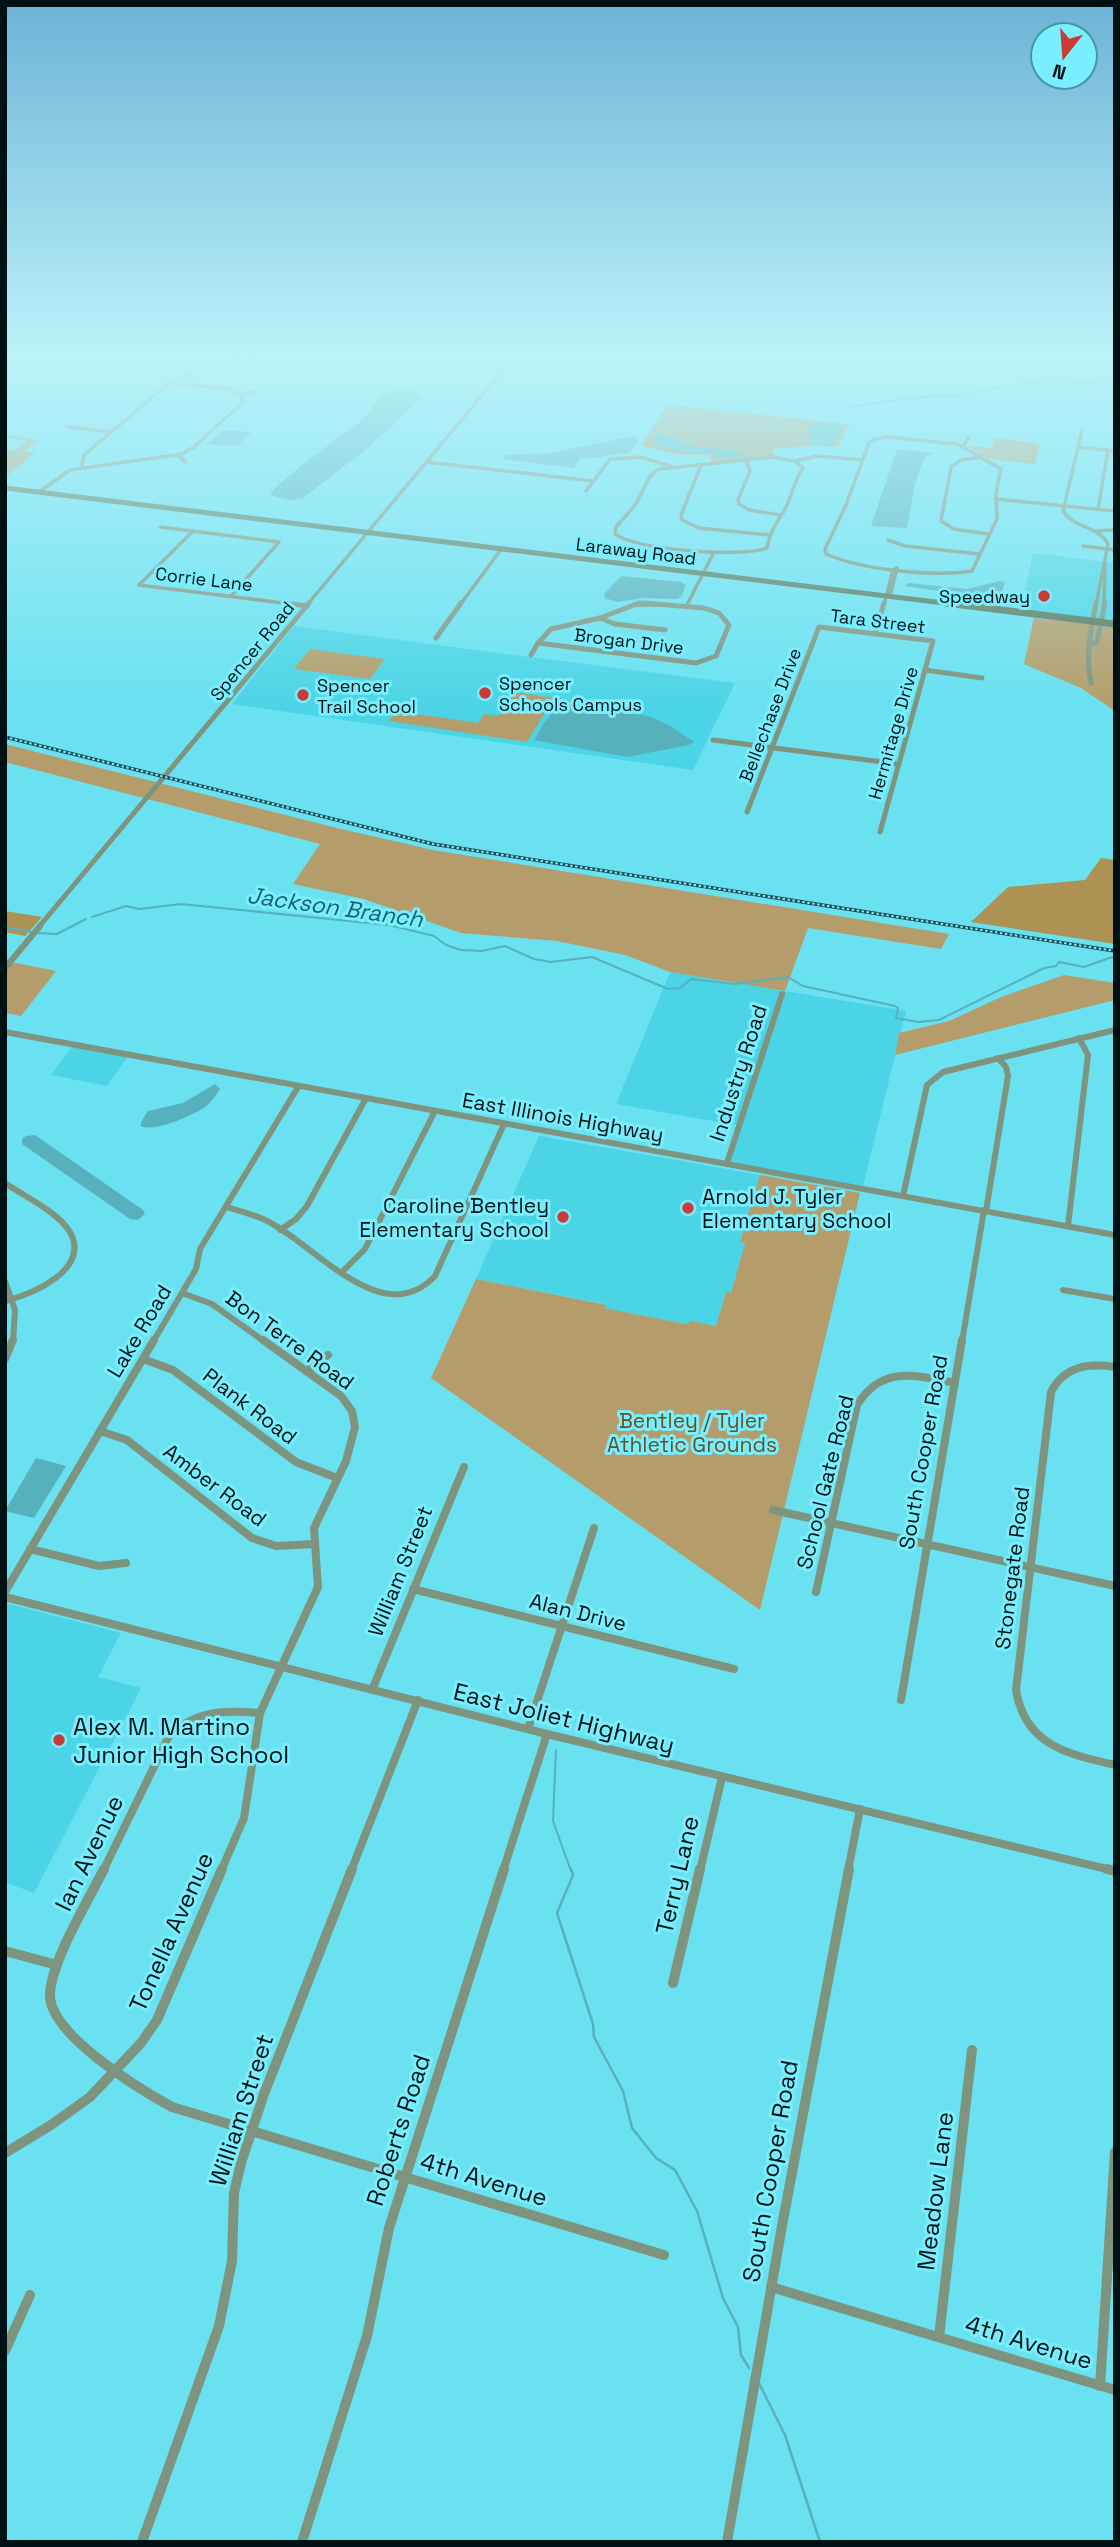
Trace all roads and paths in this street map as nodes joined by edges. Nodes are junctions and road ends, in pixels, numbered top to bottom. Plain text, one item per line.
1 (74, 470) edge
2 (421, 470) edge
3 (496, 470) edge
4 (600, 470) edge
5 (662, 470) edge
6 (699, 470) edge
7 (750, 470) edge
8 (802, 470) edge
9 (858, 470) edge
10 (951, 470) edge
11 (1001, 470) edge
12 (1072, 470) edge
13 (1105, 470) edge
14 (592, 481) junction
15 (5, 488) edge
16 (586, 491) dead end
17 (40, 492) junction
18 (996, 499) junction
19 (1064, 506) junction
20 (1098, 509) junction
21 (1115, 511) edge
22 (780, 515) junction
23 (160, 527) dead end
24 (1115, 530) edge
25 (193, 531) junction
26 (1096, 531) junction
27 (369, 532) junction
28 (988, 534) junction
29 (769, 535) junction
30 (888, 540) dead end
31 (1083, 546) dead end
32 (502, 548) junction
33 (1107, 549) junction
34 (1115, 550) edge
35 (716, 552) junction
36 (979, 554) junction
37 (1105, 564) junction
38 (897, 568) junction
39 (704, 573) junction
40 (887, 595) junction
41 (1096, 595) junction
42 (231, 596) junction
43 (1106, 596) junction
44 (307, 606) junction
45 (687, 606) junction
46 (600, 618) junction
47 (1092, 620) junction
48 (1101, 621) junction
49 (1115, 622) edge
50 (819, 627) joint
51 (664, 631) dead end
52 (875, 634) junction
53 (436, 639) dead end
54 (933, 641) joint
55 (538, 643) junction
56 (1093, 644) junction
57 (531, 655) dead end
58 (925, 670) junction
59 (982, 678) dead end
60 (1091, 683) dead end
61 (713, 740) dead end
62 (773, 748) junction
63 (898, 764) junction
64 (747, 812) dead end
65 (880, 832) dead end
66 (5, 968) edge
67 (782, 994) dead end
68 (1115, 1030) edge
69 (5, 1032) edge
70 (1079, 1038) junction
71 (999, 1058) junction
72 (298, 1087) junction
73 (365, 1100) junction
74 (434, 1112) junction
75 (504, 1124) junction
76 (727, 1163) junction
77 (5, 1183) edge
78 (903, 1196) junction
79 (226, 1207) junction
80 (985, 1211) junction
81 (1068, 1226) junction
82 (280, 1230) junction
83 (1115, 1235) edge
84 (342, 1272) junction
85 (5, 1282) edge
86 (1063, 1290) dead end
87 (183, 1293) junction
88 (1115, 1300) edge
89 (8, 1301) edge
90 (328, 1354) dead end
91 (5, 1359) edge
92 (143, 1359) junction
93 (1115, 1367) edge
94 (306, 1371) junction
95 (873, 1373) dead end
96 (879, 1380) junction
97 (954, 1383) junction
98 (100, 1431) junction
99 (464, 1467) dead end
100 (337, 1478) junction
101 (773, 1510) dead end
102 (832, 1523) junction
103 (594, 1528) dead end
104 (315, 1544) junction
105 (927, 1545) junction
106 (30, 1549) junction
107 (126, 1563) dead end
108 (1030, 1567) junction
109 (1115, 1586) edge
110 (413, 1589) junction
111 (5, 1592) edge
112 (816, 1592) dead end
113 (5, 1597) edge
114 (561, 1626) junction
115 (283, 1667) junction
116 (734, 1669) dead end
117 (372, 1690) junction
118 (418, 1700) junction
119 (901, 1700) dead end
120 (260, 1713) junction
121 (528, 1728) junction
122 (547, 1734) junction
123 (1115, 1765) edge
124 (722, 1777) junction
125 (860, 1810) junction
126 (1115, 1871) edge
127 (5, 1951) edge
128 (57, 1965) junction
129 (673, 1983) dead end
130 (972, 2050) dead end
131 (118, 2071) junction
132 (251, 2131) junction
133 (5, 2152) edge
134 (1115, 2152) edge
135 (405, 2177) junction
136 (664, 2255) dead end
137 (771, 2287) junction
138 (30, 2295) dead end
139 (939, 2337) junction
140 (5, 2351) edge
141 (1100, 2386) junction
142 (1115, 2390) edge
143 (142, 2542) edge
144 (302, 2542) edge
145 (727, 2542) edge

1 - 17 street
2 - 27 street, Spencer Road
3 - 14 street
4 - 14 street
5 - 35 street
6 - 29 street
7 - 22 street
8 - 22 street
9 - 38 street
10 - 28 street
11 - 18 street
12 - 19 street
13 - 20 street
14 - 16 street
15 - 17 main road, Laraway Road
17 - 27 main road, Laraway Road
18 - 19 street
18 - 28 street
19 - 20 street
19 - 26 street
20 - 21 street
22 - 29 street
23 - 25 street
24 - 26 street
25 - 42 street
25 - 42 street, Corrie Lane
26 - 33 street
27 - 32 main road, Laraway Road
27 - 44 street, Spencer Road
28 - 36 street
29 - 35 street
30 - 36 street
31 - 33 street
32 - 39 main road, Laraway Road
32 - 53 street
33 - 34 street
33 - 37 street
35 - 39 street
36 - 38 street
37 - 41 street
37 - 43 street
38 - 40 street
39 - 40 main road, Laraway Road
39 - 45 street
40 - 47 main road, Laraway Road
40 - 52 street
41 - 43 street
41 - 47 street
42 - 44 street, Corrie Lane
43 - 48 street
44 - 66 street, Spencer Road
45 - 46 street
45 - 55 street, Brogan Drive
46 - 51 street
46 - 55 street
47 - 48 main road, Laraway Road
47 - 56 street
48 - 49 main road, Laraway Road
48 - 56 street
50 - 52 street, Tara Street
50 - 62 street, Bellechase Drive
52 - 54 street, Tara Street
54 - 58 street, Hermitage Drive
55 - 57 street
56 - 60 street
58 - 59 street
58 - 63 street, Hermitage Drive
61 - 62 street
62 - 63 street
62 - 64 street, Bellechase Drive
63 - 65 street, Hermitage Drive
67 - 76 street, Industry Road
68 - 70 street
69 - 72 street, East Illinois Highway
70 - 71 street
70 - 81 street
71 - 78 street
71 - 80 street, South Cooper Road
72 - 73 street, East Illinois Highway
72 - 79 street, Lake Road
73 - 74 street, East Illinois Highway
73 - 82 street
74 - 75 street, East Illinois Highway
74 - 84 street
75 - 76 street, East Illinois Highway
75 - 84 street
76 - 78 street, East Illinois Highway
77 - 89 street
78 - 80 street, East Illinois Highway
79 - 82 street
79 - 87 street, Lake Road
80 - 81 street, East Illinois Highway
80 - 97 street, South Cooper Road
81 - 83 street, East Illinois Highway
82 - 84 street
85 - 89 street
86 - 88 street
87 - 92 street, Lake Road
87 - 94 street, Bon Terre Road
89 - 91 street
90 - 94 street
92 - 98 street, Lake Road
92 - 100 street, Plank Road
93 - 108 street, Stonegate Road
94 - 100 street, Bon Terre Road
95 - 96 street
96 - 97 street, School Gate Road
96 - 102 street, School Gate Road
97 - 105 street, South Cooper Road
98 - 104 street, Amber Road
98 - 106 street, Lake Road
99 - 110 street, William Street
100 - 104 street, Bon Terre Road
101 - 102 street
102 - 105 street
102 - 112 street, School Gate Road
103 - 114 street
104 - 115 street, Bon Terre Road
105 - 108 street
105 - 119 street, South Cooper Road
106 - 107 street
106 - 111 street, Lake Road
108 - 109 street
108 - 123 street, Stonegate Road
110 - 114 street, Alan Drive
110 - 117 street, William Street
113 - 115 street, East Joliet Highway
114 - 116 street, Alan Drive
114 - 121 street
115 - 117 street, East Joliet Highway
115 - 120 street, Tonella Avenue
117 - 118 street, East Joliet Highway
118 - 121 street, East Joliet Highway
118 - 132 street, William Street
120 - 128 street, Ian Avenue
120 - 131 street, Tonella Avenue
121 - 122 street, East Joliet Highway
122 - 124 street, East Joliet Highway
122 - 135 street, Roberts Road
124 - 125 street, East Joliet Highway
124 - 129 street, Terry Lane
125 - 126 street, East Joliet Highway
125 - 137 street, South Cooper Road
127 - 128 street
128 - 131 street, Ian Avenue
130 - 139 street, Meadow Lane
131 - 132 street, 4th Avenue
131 - 133 street, Tonella Avenue
132 - 135 street, 4th Avenue
132 - 143 street, William Street
134 - 141 street
135 - 136 street, 4th Avenue
135 - 144 street, Roberts Road
137 - 139 street, 4th Avenue
137 - 145 street, South Cooper Road
138 - 140 street
139 - 141 street, 4th Avenue
141 - 142 street, 4th Avenue

